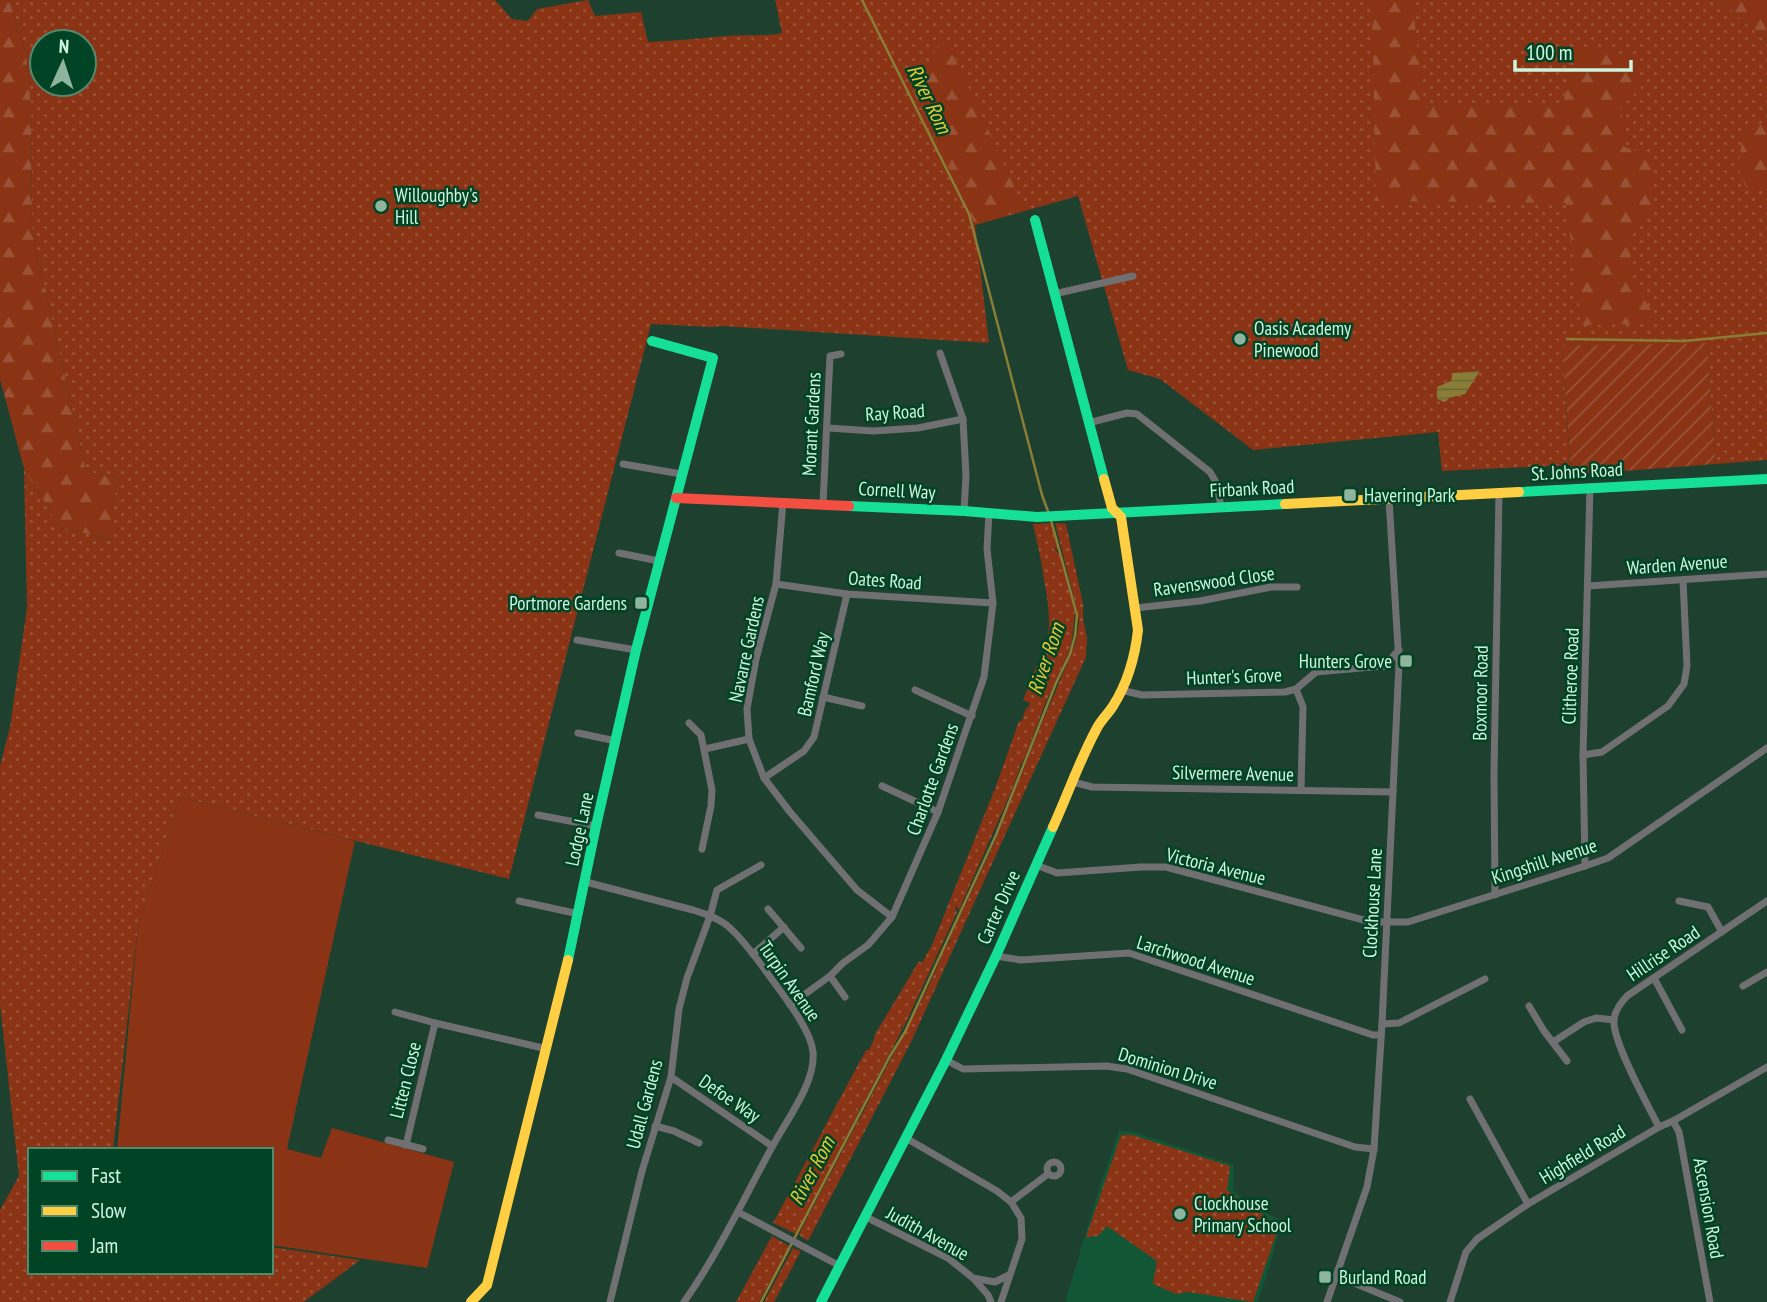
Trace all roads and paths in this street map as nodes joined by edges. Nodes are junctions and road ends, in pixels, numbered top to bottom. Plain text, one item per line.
1 (1035, 220) dead end
2 (1133, 276) dead end
3 (1054, 294) junction
4 (652, 341) dead end
5 (940, 354) dead end
6 (841, 355) dead end
7 (963, 419) junction
8 (1088, 424) junction
9 (828, 428) junction
10 (623, 464) dead end
11 (681, 474) junction
12 (1767, 479) edge
13 (1590, 488) junction
14 (1499, 493) junction
15 (676, 498) junction
16 (1389, 499) junction
17 (783, 502) junction
18 (823, 504) junction
19 (1221, 507) junction
20 (964, 511) junction
21 (989, 513) junction
22 (1116, 513) junction
23 (619, 553) dead end
24 (659, 561) junction
25 (1767, 574) edge
26 (1683, 580) junction
27 (776, 584) junction
28 (1588, 586) junction
29 (1297, 587) dead end
30 (847, 594) junction
31 (992, 603) junction
32 (1135, 608) junction
33 (577, 640) dead end
34 (636, 650) junction
35 (1399, 650) junction
36 (1384, 666) junction
37 (1399, 678) junction
38 (1296, 689) junction
39 (915, 690) dead end
40 (1121, 691) junction
41 (823, 697) junction
42 (862, 706) dead end
43 (972, 716) junction
44 (689, 723) dead end
45 (578, 733) dead end
46 (749, 739) junction
47 (616, 741) junction
48 (1767, 748) edge
49 (705, 749) junction
50 (1583, 755) junction
51 (764, 778) junction
52 (1073, 782) junction
53 (882, 786) dead end
54 (1301, 790) junction
55 (1393, 792) junction
56 (938, 811) junction
57 (538, 815) dead end
58 (596, 826) junction
59 (702, 849) dead end
60 (761, 864) dead end
61 (1036, 865) junction
62 (1585, 866) junction
63 (586, 882) junction
64 (1495, 894) junction
65 (519, 901) dead end
66 (1679, 901) dead end
67 (1767, 901) edge
68 (768, 909) dead end
69 (579, 914) junction
70 (710, 916) junction
71 (892, 917) junction
72 (1386, 922) junction
73 (785, 927) junction
74 (1722, 932) junction
75 (801, 948) dead end
76 (753, 954) junction
77 (996, 956) junction
78 (1767, 972) edge
79 (830, 976) junction
80 (1654, 978) junction
81 (1485, 979) dead end
82 (1743, 986) dead end
83 (845, 997) dead end
84 (790, 1005) junction
85 (1529, 1006) dead end
86 (395, 1012) dead end
87 (1614, 1020) junction
88 (435, 1023) junction
89 (1382, 1024) junction
90 (1682, 1030) dead end
91 (1381, 1035) junction
92 (1553, 1042) junction
93 (547, 1049) junction
94 (947, 1060) junction
95 (1567, 1061) dead end
96 (1767, 1067) edge
97 (671, 1077) junction
98 (1470, 1099) dead end
99 (1673, 1121) junction
100 (655, 1126) junction
101 (1658, 1127) junction
102 (906, 1138) junction
103 (388, 1140) dead end
104 (699, 1143) dead end
105 (405, 1144) junction
106 (772, 1146) junction
107 (423, 1149) dead end
108 (1374, 1149) junction
109 (1048, 1174) dead end
110 (1011, 1202) junction
111 (1528, 1204) junction
112 (738, 1212) junction
113 (866, 1217) junction
114 (840, 1266) junction
115 (1010, 1274) junction
116 (1337, 1276) junction
117 (973, 1278) junction
118 (1710, 1301) edge
119 (471, 1302) edge
120 (610, 1302) edge
121 (684, 1302) edge
122 (821, 1302) edge
123 (991, 1302) edge
124 (1001, 1302) edge
125 (1327, 1302) edge
126 (1400, 1302) edge
127 (1450, 1302) edge
128 (1699, 1302) edge

1 - 3 street, Carter Drive
2 - 3 street
3 - 8 street, Carter Drive
4 - 11 street, Lodge Lane
5 - 7 street
6 - 9 street, Morant Gardens
7 - 9 street, Ray Road
7 - 20 street
8 - 19 street
8 - 22 street, Carter Drive
9 - 18 street, Morant Gardens
10 - 11 street
11 - 15 street, Lodge Lane
12 - 13 street, St. Johns Road
13 - 14 street, St. Johns Road
13 - 28 street, Clitheroe Road
14 - 16 street, St. Johns Road
14 - 64 street, Boxmoor Road
15 - 17 street, Cornell Way
15 - 24 street, Lodge Lane
16 - 19 street, Firbank Road
16 - 35 street, Clockhouse Lane
17 - 18 street, Cornell Way
17 - 27 street, Navarre Gardens
18 - 20 street, Cornell Way
19 - 22 street, Firbank Road
20 - 21 street, Cornell Way
21 - 22 street, Cornell Way
21 - 31 street, Charlotte Gardens
22 - 32 street, Carter Drive
23 - 24 street
24 - 34 street, Lodge Lane
25 - 26 street, Warden Avenue
26 - 28 street, Warden Avenue
26 - 50 street
27 - 30 street, Oates Road
27 - 46 street, Navarre Gardens
28 - 50 street, Clitheroe Road
29 - 32 street, Ravenswood Close
30 - 31 street, Oates Road
30 - 41 street, Bamford Way
31 - 43 street, Charlotte Gardens
32 - 40 street, Carter Drive
33 - 34 street
34 - 47 street, Lodge Lane
35 - 36 street
35 - 37 street, Clockhouse Lane
36 - 37 street
36 - 38 street, Hunter's Grove
37 - 55 street, Clockhouse Lane
38 - 40 street, Hunter's Grove
38 - 54 street
39 - 43 street
40 - 52 street, Carter Drive
41 - 42 street
41 - 51 street, Bamford Way
43 - 56 street, Charlotte Gardens
44 - 49 street
45 - 47 street
46 - 49 street
46 - 51 street, Navarre Gardens
47 - 58 street, Lodge Lane
48 - 62 street, Kingshill Avenue
49 - 59 street
50 - 62 street, Clitheroe Road
51 - 71 street, Navarre Gardens
52 - 54 street, Silvermere Avenue
52 - 61 street, Carter Drive
53 - 56 street
54 - 55 street, Silvermere Avenue
55 - 72 street, Clockhouse Lane
56 - 71 street, Charlotte Gardens
57 - 58 street
58 - 63 street, Lodge Lane
60 - 70 street, Udall Gardens
61 - 72 street, Victoria Avenue
61 - 77 street, Carter Drive
62 - 64 street, Kingshill Avenue
63 - 69 street, Lodge Lane
63 - 70 street, Turpin Avenue
64 - 72 street, Kingshill Avenue
65 - 69 street
66 - 74 street
67 - 74 street, Hillrise Road
68 - 73 street
69 - 93 street, Lodge Lane
70 - 76 street, Turpin Avenue
70 - 97 street, Udall Gardens
71 - 79 street, Charlotte Gardens
72 - 89 street, Clockhouse Lane
73 - 75 street
73 - 76 street
74 - 80 street, Hillrise Road
76 - 84 street, Turpin Avenue
77 - 91 street, Larchwood Avenue
77 - 94 street, Carter Drive
78 - 82 street
79 - 83 street
79 - 84 street, Charlotte Gardens
80 - 87 street, Hillrise Road
80 - 90 street
81 - 89 street
84 - 106 street, Turpin Avenue
85 - 92 street
86 - 88 street, Litten Close
87 - 92 street
87 - 101 street
88 - 93 street, Litten Close
88 - 105 street, Litten Close
89 - 91 street, Clockhouse Lane
91 - 108 street, Clockhouse Lane
92 - 95 street
93 - 119 street, Lodge Lane
94 - 102 street, Carter Drive
94 - 108 street, Dominion Drive
96 - 99 street, Highfield Road
97 - 100 street, Udall Gardens
97 - 106 street, Defoe Way
98 - 111 street
99 - 101 street, Highfield Road
99 - 118 street, Ascension Road
100 - 104 street
100 - 120 street, Udall Gardens
101 - 111 street, Highfield Road
102 - 110 street
102 - 113 street, Carter Drive
103 - 105 street
105 - 107 street
106 - 112 street, Turpin Avenue
108 - 116 street, Clockhouse Lane
109 - 110 street
110 - 115 street
111 - 127 street, Highfield Road
112 - 114 street
112 - 121 street, Turpin Avenue
113 - 114 street, Carter Drive
113 - 117 street, Judith Avenue
114 - 122 street, Carter Drive
115 - 117 street, Judith Avenue
115 - 124 street
116 - 125 street, Clockhouse Lane
116 - 126 street
117 - 123 street, Judith Avenue
118 - 128 street

